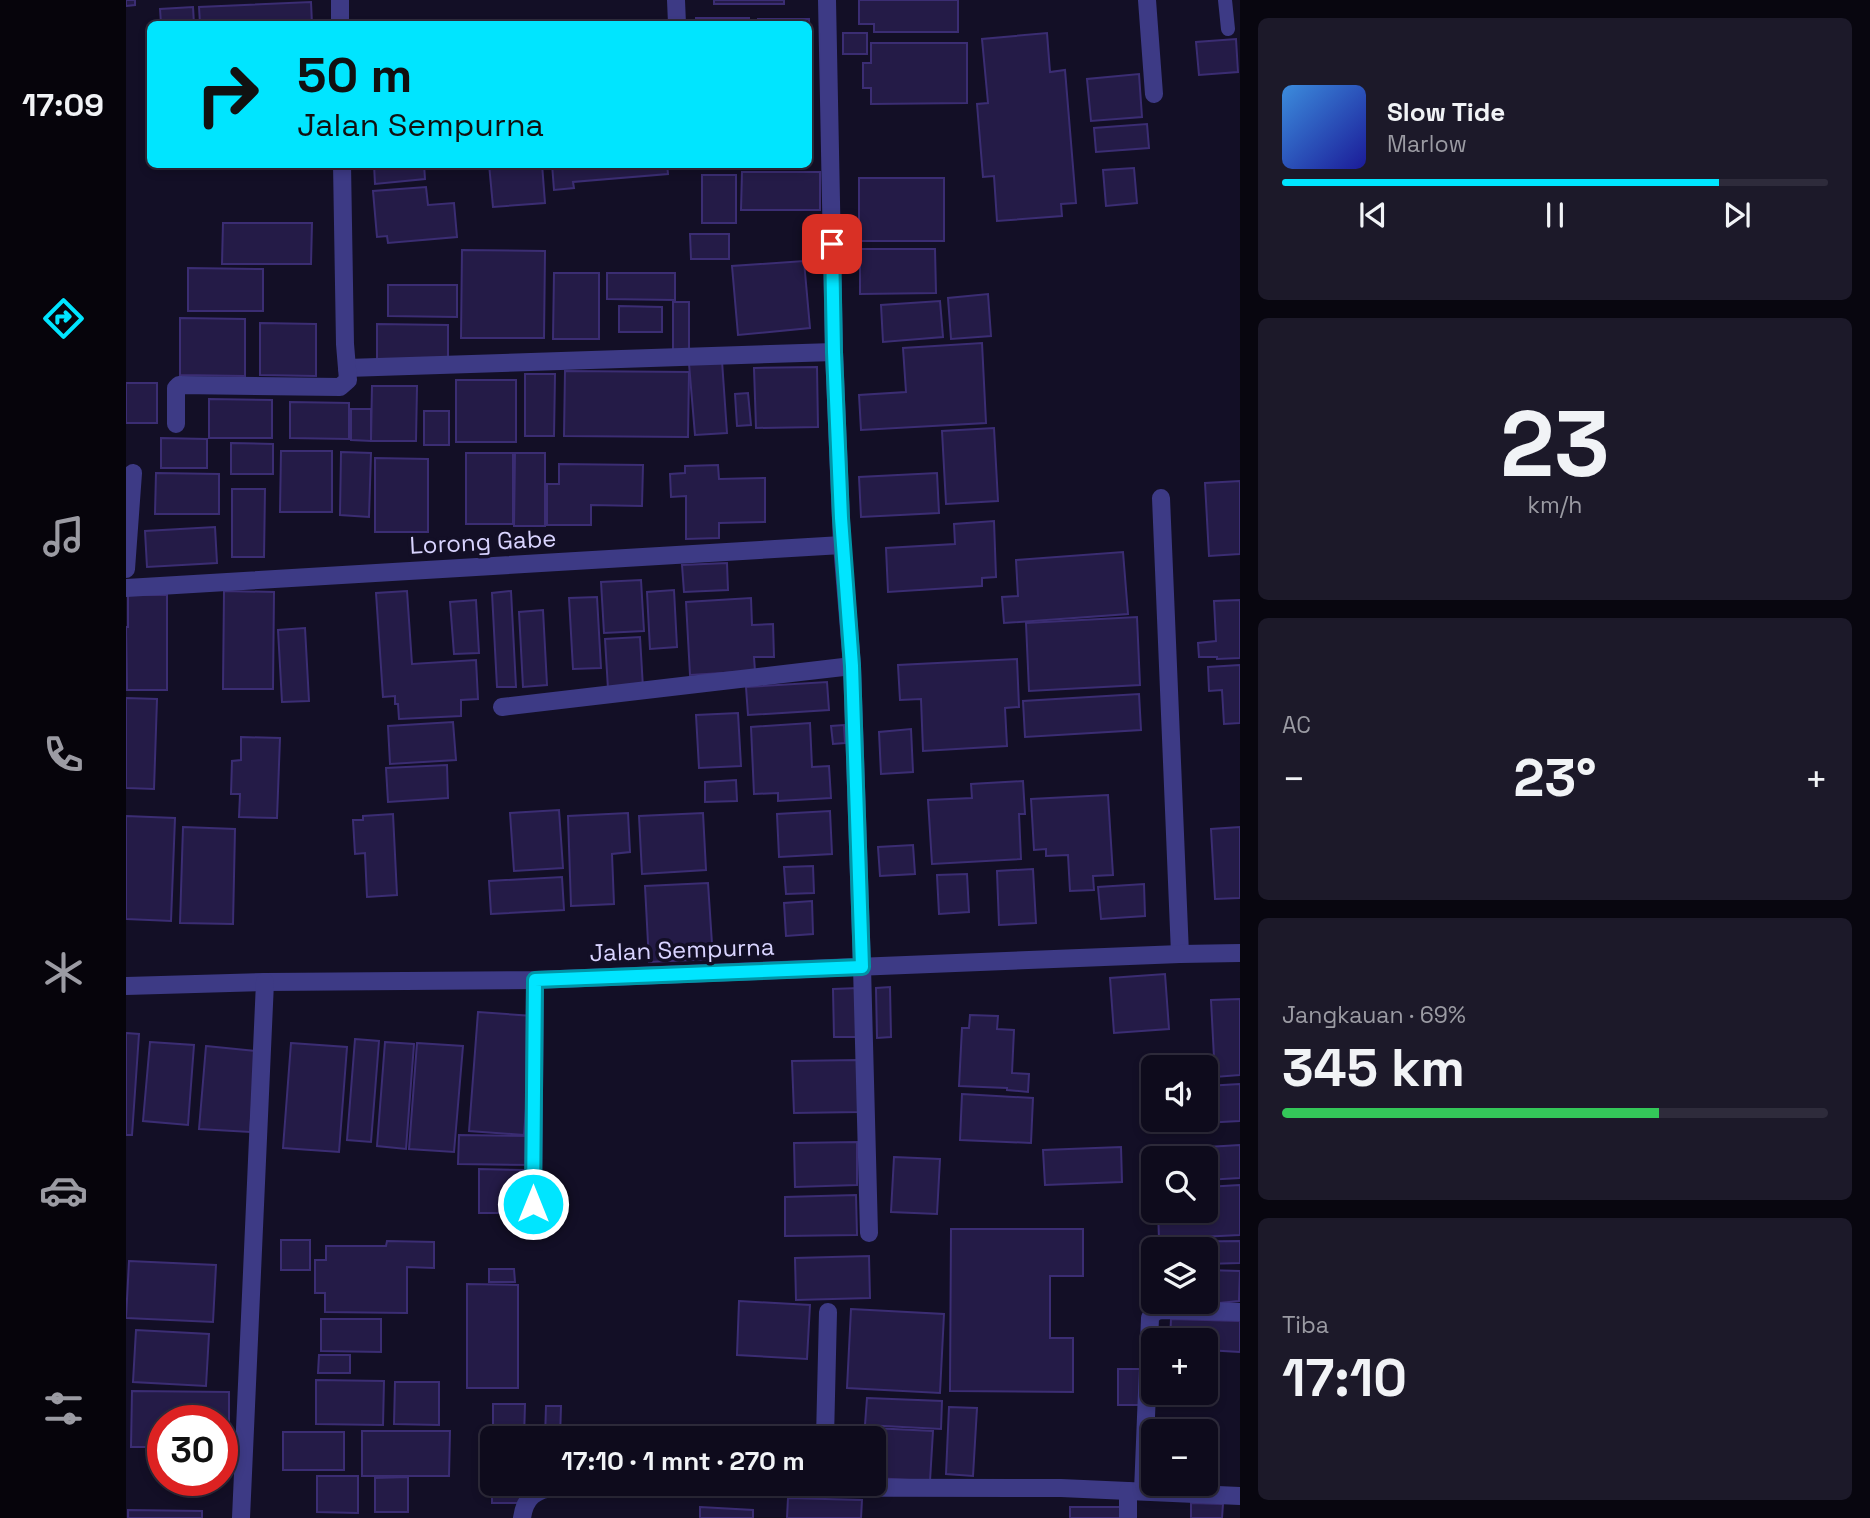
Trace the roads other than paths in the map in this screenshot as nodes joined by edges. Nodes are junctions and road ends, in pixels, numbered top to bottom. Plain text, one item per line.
1 (340, 0) edge
2 (676, 0) edge
3 (827, 0) edge
4 (1147, 0) edge
5 (1225, 0) edge
6 (340, 21) edge
7 (677, 21) edge
8 (1228, 29) dead end
9 (1154, 93) dead end
10 (342, 168) edge
11 (834, 352) junction
12 (347, 368) junction
13 (176, 424) dead end
14 (133, 473) dead end
15 (1161, 498) dead end
16 (842, 545) junction
17 (126, 569) edge
18 (126, 588) edge
19 (852, 666) junction
20 (502, 707) dead end
21 (1240, 953) edge
22 (1180, 954) junction
23 (862, 967) junction
24 (535, 980) junction
25 (265, 982) junction
26 (126, 986) edge
27 (533, 1204) dead end
28 (869, 1233) dead end
29 (828, 1312) dead end
30 (1240, 1312) edge
31 (825, 1426) edge
32 (886, 1486) edge
33 (1136, 1491) junction
34 (531, 1496) edge
35 (1240, 1496) edge
36 (241, 1518) edge
37 (522, 1518) edge
38 (1128, 1518) edge

1 - 6 street
2 - 7 street
3 - 11 street
4 - 9 street
5 - 8 lane
10 - 12 street
11 - 12 street
11 - 16 street
12 - 13 street
14 - 17 street
15 - 22 street
16 - 18 street, Lorong Gabe
16 - 19 street
19 - 20 street
19 - 23 street
21 - 22 street, Jalan Sempurna
22 - 23 street, Jalan Sempurna
23 - 24 street, Jalan Sempurna
23 - 28 street
24 - 25 street, Jalan Sempurna
24 - 27 street
25 - 26 street, Jalan Sempurna
25 - 36 street
29 - 31 street
30 - 33 street
32 - 33 street
33 - 35 street
33 - 38 street
34 - 37 street

